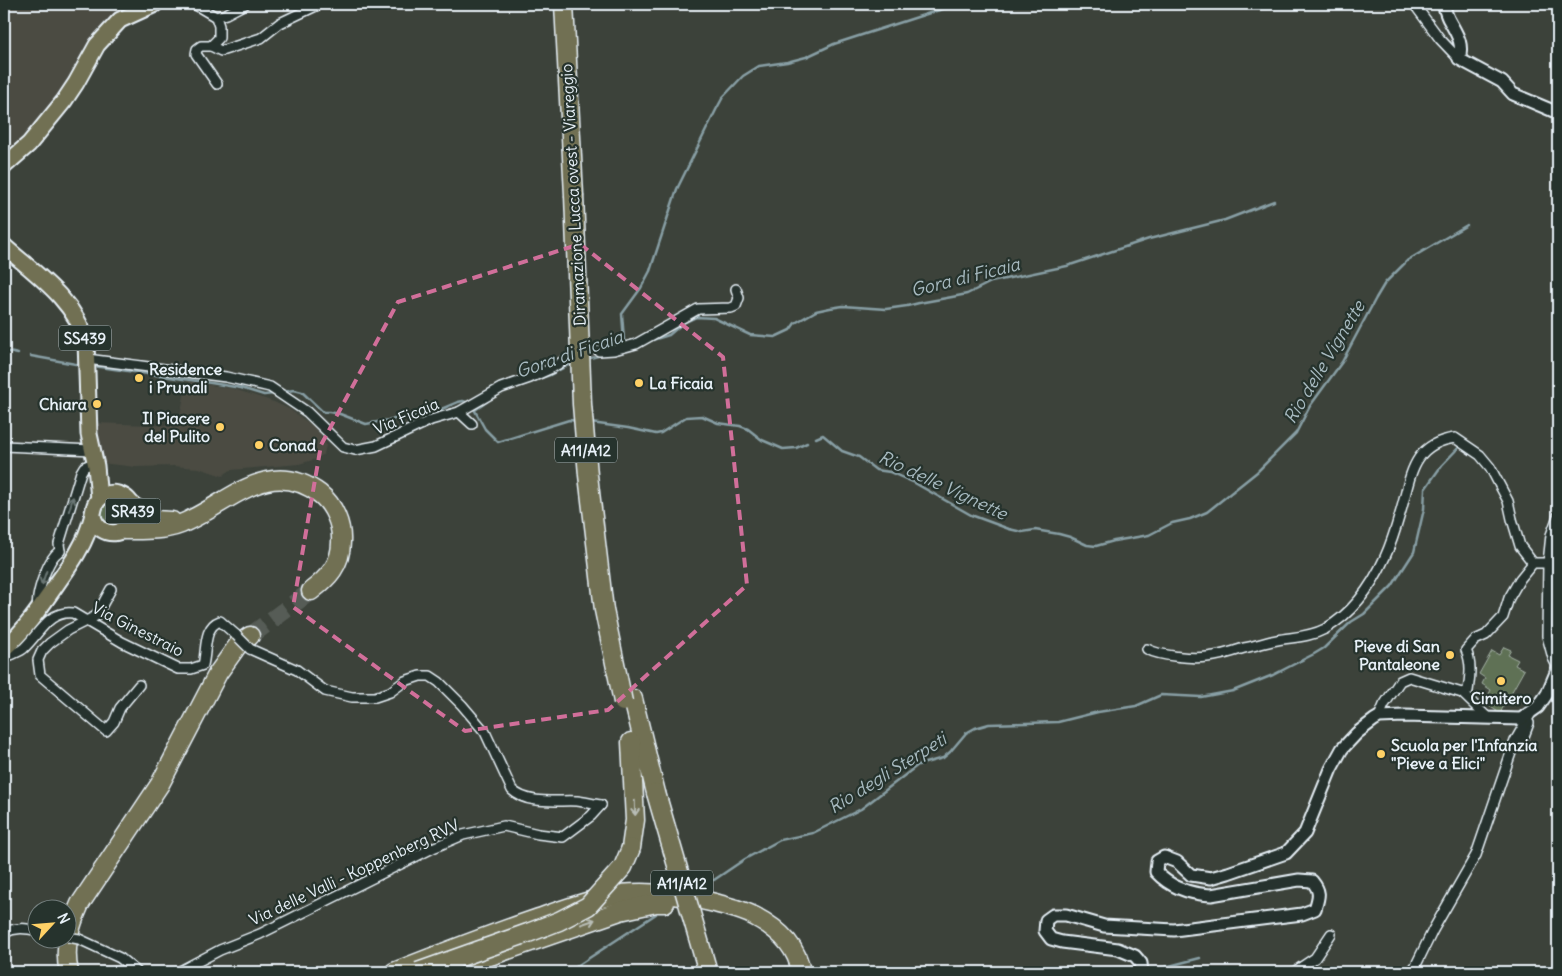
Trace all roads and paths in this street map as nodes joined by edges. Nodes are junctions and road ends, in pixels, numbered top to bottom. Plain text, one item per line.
1 (156, 4) edge
2 (194, 4) edge
3 (245, 4) edge
4 (320, 4) edge
5 (564, 4) edge
6 (574, 4) edge
7 (1414, 4) edge
8 (1443, 4) edge
9 (216, 17) junction
10 (211, 46) junction
11 (1459, 59) junction
12 (217, 84) dead end
13 (1558, 112) edge
14 (4, 166) edge
15 (579, 195) junction
16 (4, 246) edge
17 (736, 289) dead end
18 (599, 351) tunnel mouth
19 (568, 358) tunnel mouth
20 (87, 359) junction
21 (467, 408) junction
22 (472, 424) dead end
23 (4, 446) edge
24 (95, 459) junction
25 (99, 498) junction
26 (125, 500) junction
27 (93, 516) junction
28 (1558, 516) edge
29 (193, 518) junction
30 (117, 532) junction
31 (60, 551) junction
32 (77, 554) junction
33 (1533, 563) junction
34 (1548, 564) junction
35 (111, 589) dead end
36 (310, 591) tunnel mouth
37 (38, 610) junction
38 (87, 621) junction
39 (245, 640) junction
40 (1147, 649) dead end
41 (4, 651) edge
42 (1558, 668) edge
43 (139, 686) dead end
44 (1462, 693) junction
45 (628, 700) junction
46 (1532, 713) junction
47 (1379, 717) junction
48 (1488, 718) junction
49 (631, 742) junction
50 (1522, 744) dead end
51 (651, 794) junction
52 (716, 904) junction
53 (28, 929) edge
54 (4, 933) edge
55 (697, 933) junction
56 (1331, 934) dead end
57 (78, 939) edge
58 (452, 970) edge
59 (1142, 971) edge
60 (69, 972) edge
61 (137, 972) edge
62 (178, 972) edge
63 (394, 972) edge
64 (418, 972) edge
65 (697, 972) edge
66 (708, 972) edge
67 (712, 972) edge
68 (800, 972) edge
69 (1294, 972) edge
70 (1410, 972) edge

1 - 14 main road
2 - 9 street
3 - 9 street
4 - 10 street
5 - 15 highway, Diramazione Lucca ovest - Viareggio / A11/A12
6 - 15 highway, Diramazione Lucca ovest - Viareggio / A11/A12
7 - 11 street
8 - 11 street
9 - 10 street
10 - 12 street
11 - 13 street
15 - 45 highway, Diramazione Lucca ovest - Viareggio / A11/A12, bridge
16 - 20 main road, SS439
17 - 18 street
19 - 21 street, Via Ficaia
20 - 21 street, Via Ficaia
20 - 24 main road, SS439
21 - 22 street
23 - 24 street
24 - 25 main road, SS439
24 - 26 main road, SR439
31 -> 24 street
25 - 26 main road, SR439
25 - 27 main road, SR439
26 - 29 highway
26 - 30 main road, SR439
27 - 30 main road, SR439
27 - 32 main road
28 - 34 street
29 - 30 highway
29 - 36 highway
30 - 32 main road, SR439
31 - 32 street
31 -> 37 street
32 - 37 main road
33 - 34 street
33 - 40 street
33 - 44 street
34 - 42 street
35 - 38 street
37 - 41 main road
38 - 39 street, Via Ginestraio
38 - 41 street, Via Ginestraio
38 - 43 street
39 - 60 highway
39 - 62 street, Via delle Valli - Koppenberg RVV
42 - 46 street
44 - 47 street
44 - 48 street
45 - 49 highway, Diramazione Lucca ovest - Viareggio / A11/A12
45 - 51 highway, Diramazione Lucca ovest - Viareggio / A11/A12
46 - 48 street
46 - 50 street
46 - 70 street
47 - 48 street
47 - 59 street
49 - 51 highway, Diramazione Lucca ovest - Viareggio / A11/A12
49 -> 64 highway, bridge
51 - 55 highway, Diramazione Lucca ovest - Viareggio / A11/A12, bridge
51 - 65 highway, Diramazione Lucca ovest - Viareggio / A11/A12
58 -> 52 highway
52 - 63 highway
52 - 68 highway
53 - 54 street
55 - 66 highway, Diramazione Lucca ovest - Viareggio / A11/A12, bridge
55 - 67 highway
56 - 69 street
57 - 61 street, bridge

